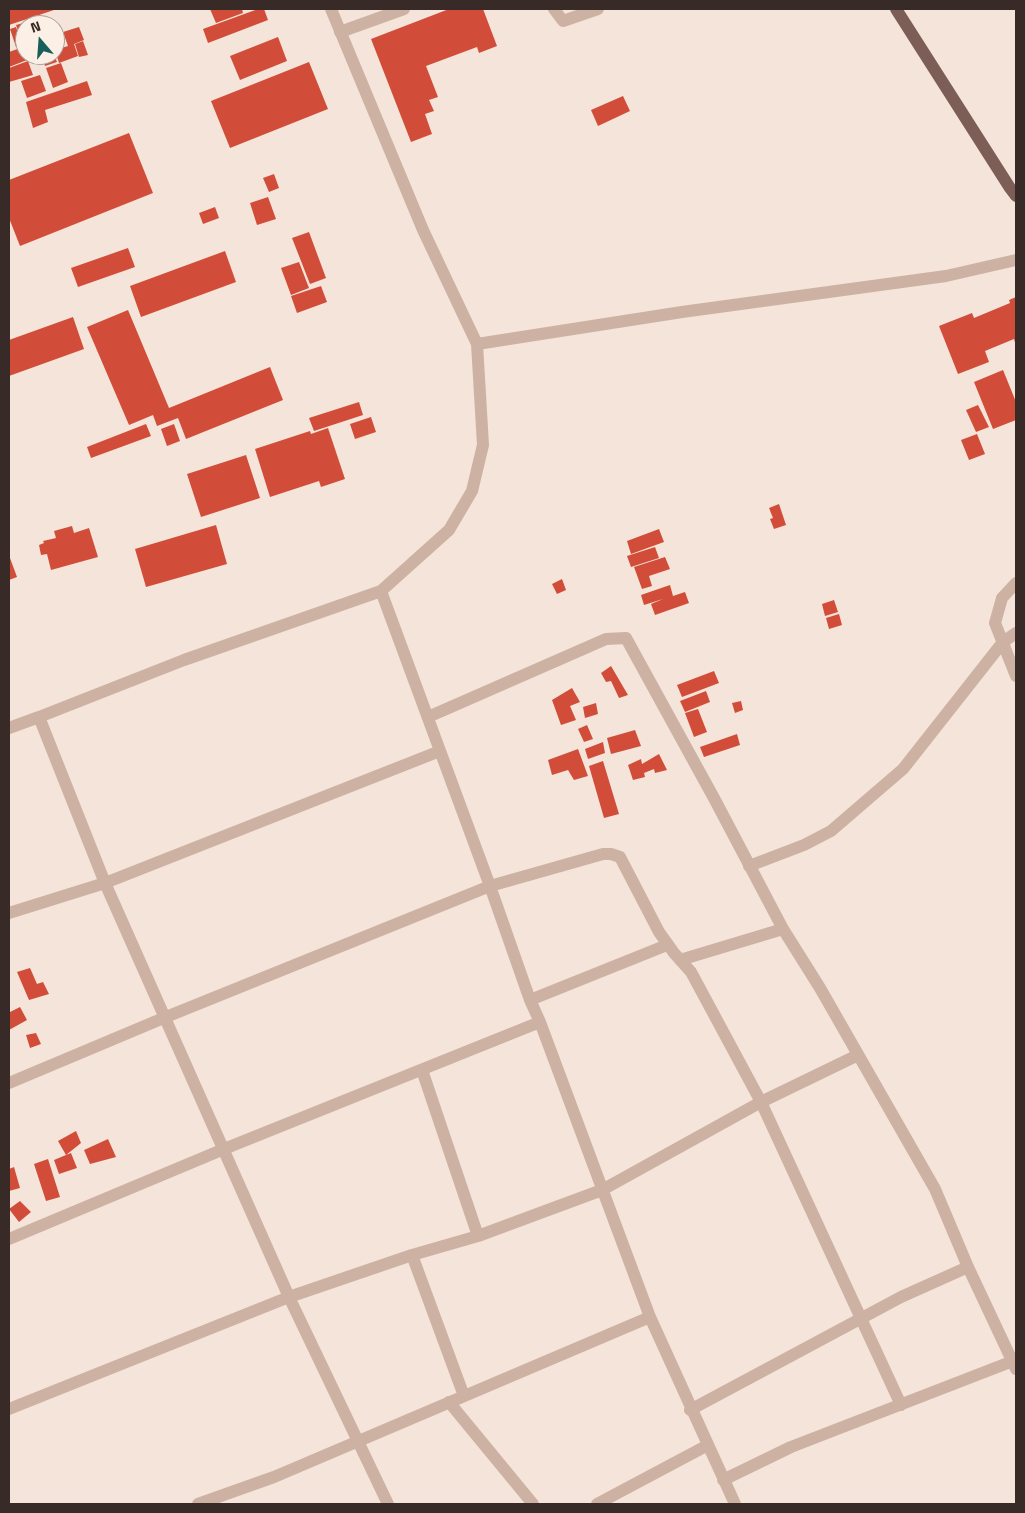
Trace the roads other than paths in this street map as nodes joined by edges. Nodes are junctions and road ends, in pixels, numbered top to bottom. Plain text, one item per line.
1 (331, 9) edge
2 (404, 9) edge
3 (554, 9) edge
4 (598, 9) edge
5 (896, 9) edge
6 (340, 32) junction
7 (1016, 196) edge
8 (1016, 260) edge
9 (477, 344) junction
10 (1016, 583) edge
11 (380, 591) junction
12 (1016, 633) edge
13 (1003, 642) junction
14 (1016, 676) edge
15 (40, 718) junction
16 (428, 718) junction
17 (9, 728) edge
18 (440, 751) junction
19 (749, 866) junction
20 (105, 883) junction
21 (490, 886) junction
22 (9, 914) edge
23 (783, 929) junction
24 (668, 945) junction
25 (680, 960) junction
26 (530, 1000) junction
27 (166, 1018) junction
28 (540, 1022) junction
29 (858, 1055) junction
30 (422, 1070) junction
31 (9, 1083) edge
32 (761, 1102) junction
33 (224, 1149) junction
34 (602, 1190) junction
35 (478, 1236) junction
36 (9, 1239) edge
37 (412, 1255) junction
38 (968, 1267) junction
39 (289, 1297) junction
40 (650, 1317) junction
41 (861, 1319) junction
42 (1014, 1365) edge
43 (464, 1396) junction
44 (449, 1402) junction
45 (901, 1405) junction
46 (9, 1409) edge
47 (690, 1410) junction
48 (357, 1441) junction
49 (708, 1445) junction
50 (723, 1480) junction
51 (198, 1504) edge
52 (388, 1504) edge
53 (533, 1504) edge
54 (596, 1504) edge
55 (735, 1504) edge

1 - 6 street
2 - 6 street
3 - 4 street
5 - 7 main road
6 - 9 street
8 - 9 street
9 - 11 street
10 - 13 street
11 - 15 street
11 - 16 street
12 - 13 street
13 - 14 street
13 - 19 street
15 - 17 street
15 - 20 street
16 - 18 street
16 - 19 street
18 - 20 street
18 - 21 street
19 - 23 street
20 - 22 street
20 - 27 street
21 - 24 street
21 - 26 street
21 - 27 street
23 - 25 street
23 - 29 street
24 - 25 street
24 - 26 street
25 - 32 street
26 - 28 street
27 - 31 street
27 - 33 street
28 - 30 street
28 - 34 street
29 - 32 street
29 - 38 street
30 - 33 street
30 - 35 street
32 - 34 street
32 - 41 street
33 - 36 street
33 - 39 street
34 - 35 street
34 - 40 street
35 - 37 street
37 - 39 street
37 - 43 street
38 - 41 street
38 - 42 street
39 - 46 street
39 - 48 street
40 - 43 street
40 - 47 street
41 - 45 street
41 - 47 street
42 - 45 street
43 - 44 street
44 - 48 street
44 - 53 street
45 - 50 street
47 - 49 street
48 - 51 street
48 - 52 street
49 - 50 street
49 - 54 street
50 - 55 street

